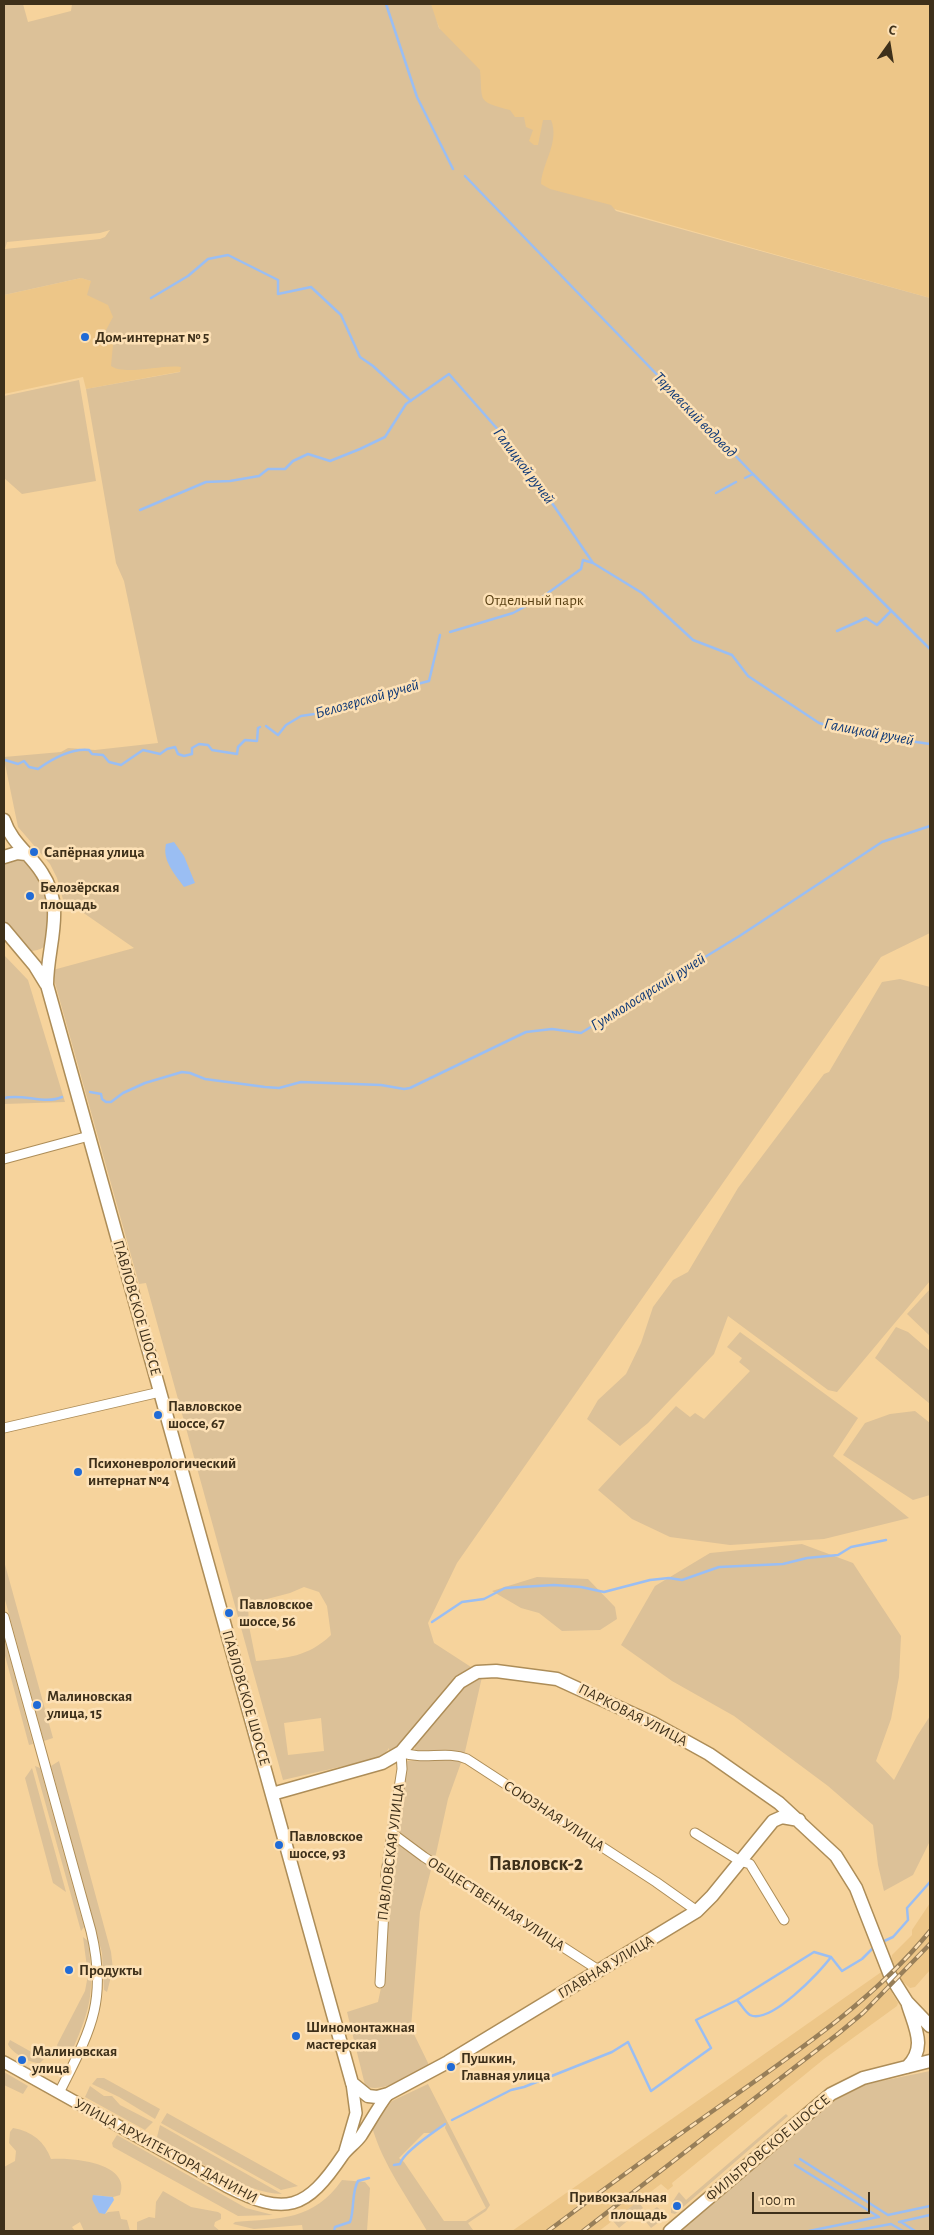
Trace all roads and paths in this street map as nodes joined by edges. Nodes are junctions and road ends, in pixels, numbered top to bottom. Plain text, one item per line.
1 (4, 822) edge
2 (26, 854) junction
3 (4, 856) edge
4 (4, 929) edge
5 (51, 946) junction
6 (26, 956) junction
7 (47, 985) junction
8 (89, 1136) junction
9 (4, 1159) edge
10 (160, 1392) junction
11 (4, 1428) edge
12 (4, 1617) edge
13 (402, 1752) junction
14 (272, 1794) junction
15 (779, 1803) junction
16 (799, 1820) junction
17 (773, 1821) junction
18 (695, 1833) dead end
19 (393, 1834) junction
20 (740, 1861) junction
21 (696, 1911) junction
22 (784, 1920) dead end
23 (600, 1972) junction
24 (380, 1983) dead end
25 (907, 2002) junction
26 (930, 2026) edge
27 (920, 2044) junction
28 (930, 2055) edge
29 (930, 2061) edge
30 (4, 2062) edge
31 (907, 2067) junction
32 (352, 2083) junction
33 (59, 2093) junction
34 (388, 2094) junction
35 (344, 2153) junction
36 (670, 2231) edge

1 - 2 main road
2 - 3 main road
2 - 5 main road
4 - 6 main road
5 - 6 main road
5 - 7 main road, ПАВЛОВСКОЕ ШОССЕ
6 - 7 main road, ПАВЛОВСКОЕ ШОССЕ
7 - 8 main road, ПАВЛОВСКОЕ ШОССЕ
8 - 9 street
8 - 10 main road, ПАВЛОВСКОЕ ШОССЕ
10 - 11 street
10 - 14 main road, ПАВЛОВСКОЕ ШОССЕ
12 - 33 street
13 - 14 main road, ПАРКОВАЯ УЛИЦА
13 - 15 main road, ПАРКОВАЯ УЛИЦА
13 - 19 street, ПАВЛОВСКАЯ УЛИЦА
13 - 21 street, СОЮЗНАЯ УЛИЦА
14 - 32 main road, ПАВЛОВСКОЕ ШОССЕ
15 - 16 main road, ПАРКОВАЯ УЛИЦА
15 - 17 main road
16 - 17 main road
16 - 25 main road, ПАРКОВАЯ УЛИЦА
17 - 20 main road, ГЛАВНАЯ УЛИЦА
18 - 20 street
19 - 23 street, ОБЩЕСТВЕННАЯ УЛИЦА
19 - 24 street, ПАВЛОВСКАЯ УЛИЦА
20 - 21 main road, ГЛАВНАЯ УЛИЦА
20 - 22 street
21 - 23 main road, ГЛАВНАЯ УЛИЦА
23 - 34 main road, ГЛАВНАЯ УЛИЦА
25 - 26 main road, ПАРКОВАЯ УЛИЦА
25 - 27 main road, ПАРКОВАЯ УЛИЦА
27 - 28 main road
27 - 31 main road
29 - 31 main road, ФИЛЬТРОВСКОЕ ШОССЕ
30 - 33 street, УЛИЦА АРХИТЕКТОРА ДАНИНИ
31 - 36 main road, ФИЛЬТРОВСКОЕ ШОССЕ
32 - 34 main road
32 - 35 street, УЛИЦА АРХИТЕКТОРА ДАНИНИ
33 - 35 street, УЛИЦА АРХИТЕКТОРА ДАНИНИ
34 - 35 street, УЛИЦА АРХИТЕКТОРА ДАНИНИ

